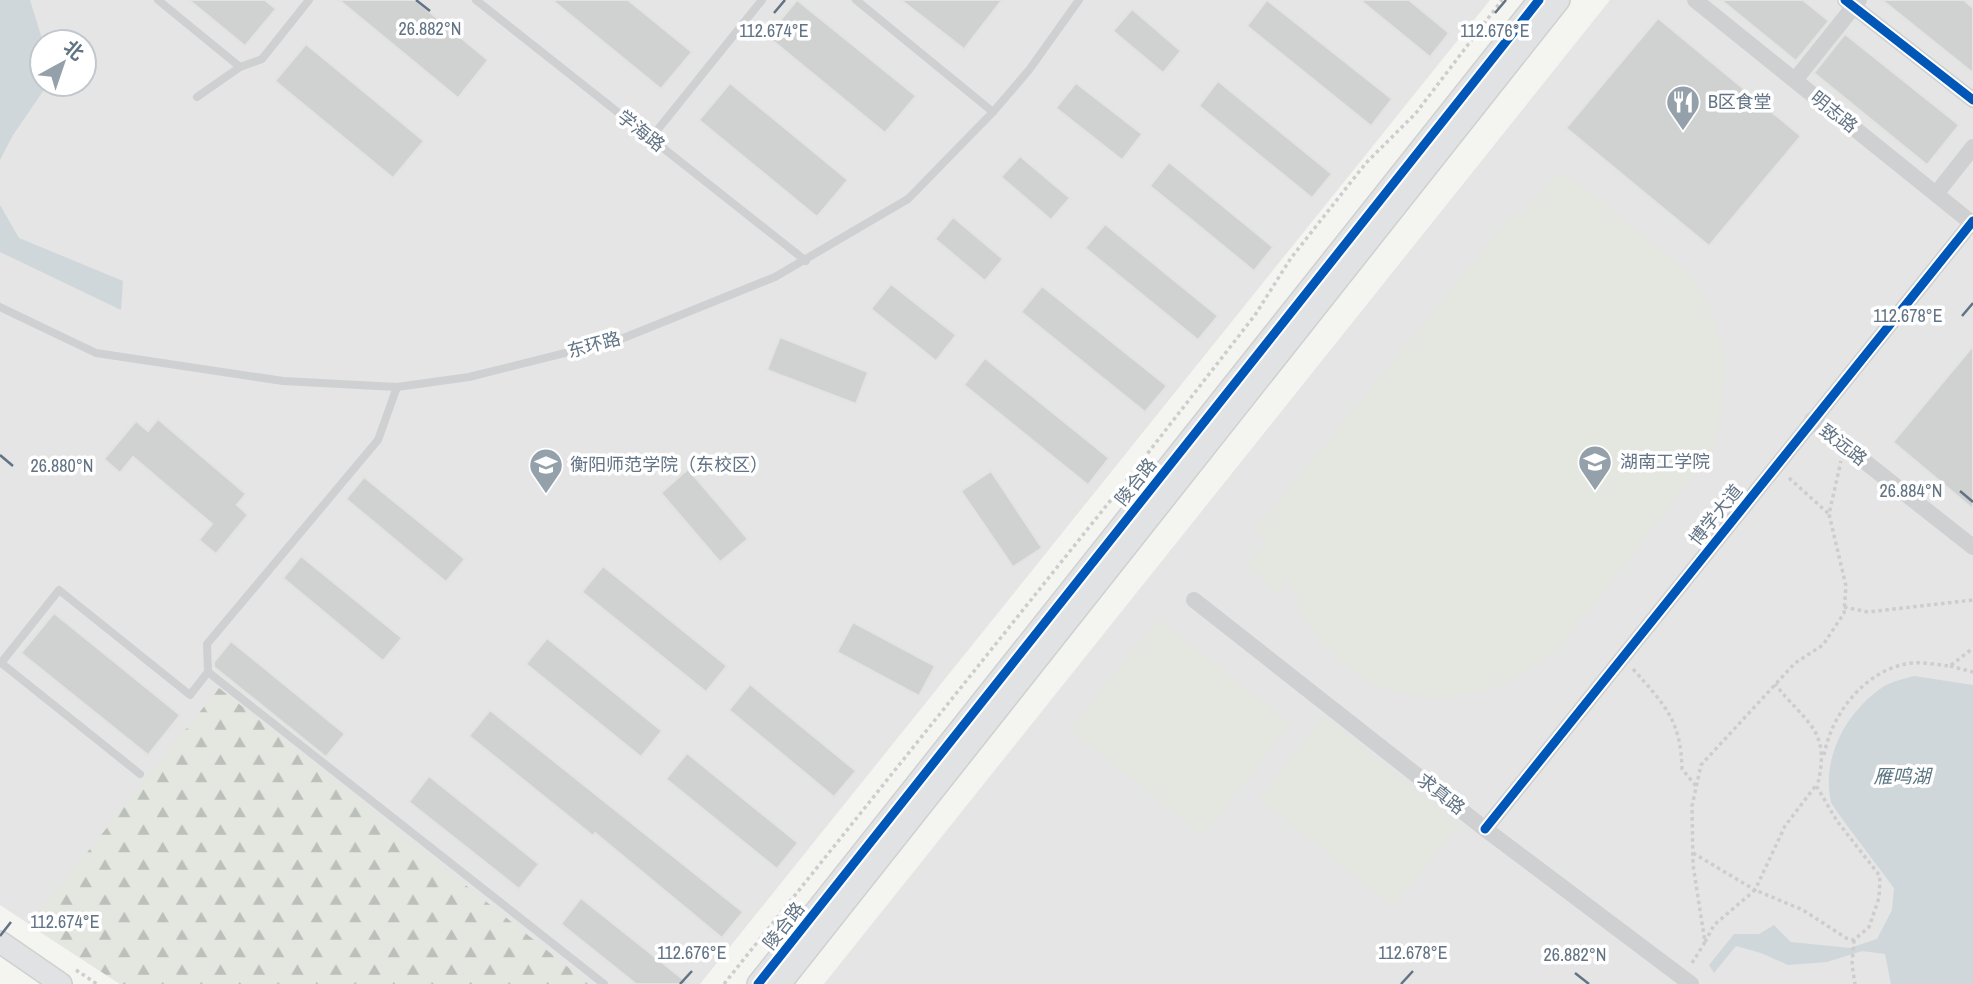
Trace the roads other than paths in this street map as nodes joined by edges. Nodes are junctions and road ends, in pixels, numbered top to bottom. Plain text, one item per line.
1 (158, 0) edge
2 (309, 0) edge
3 (476, 0) edge
4 (762, 0) edge
5 (856, 0) edge
6 (1079, 0) edge
7 (1539, 0) edge
8 (1559, 0) edge
9 (1695, 0) edge
10 (1852, 2) edge
11 (240, 67) junction
12 (1795, 80) junction
13 (197, 97) dead end
14 (1973, 100) edge
15 (993, 112) junction
16 (650, 138) junction
17 (1973, 147) edge
18 (1936, 194) junction
19 (1973, 222) edge
20 (806, 261) junction
21 (0, 307) edge
22 (397, 387) junction
23 (1812, 420) junction
24 (1973, 547) edge
25 (1194, 600) dead end
26 (1, 662) edge
27 (208, 672) junction
28 (139, 775) dead end
29 (1485, 829) junction
30 (0, 943) edge
31 (1687, 981) edge
32 (61, 984) edge
33 (604, 984) edge
34 (758, 984) edge
35 (780, 984) edge

1 - 11 lane
2 - 11 lane
3 - 16 lane, 学海路
4 - 16 lane
5 - 15 lane
6 - 15 lane, 东环路
7 - 34 street, 陵合路
8 - 35 street, 陵合路
9 - 12 street, 明志路
10 - 12 street
10 - 14 street
11 - 13 lane
12 - 18 street, 明志路
15 - 20 lane, 东环路
16 - 20 lane, 学海路
17 - 18 street
18 - 19 street, 明志路
19 - 23 street, 博学大道
20 - 22 lane, 东环路
21 - 22 lane, 东环路
22 - 27 lane
23 - 24 street, 致远路
23 - 29 street, 博学大道
25 - 29 street, 求真路
26 - 27 lane
26 - 28 lane
27 - 33 lane
29 - 31 street, 求真路
30 - 32 street

